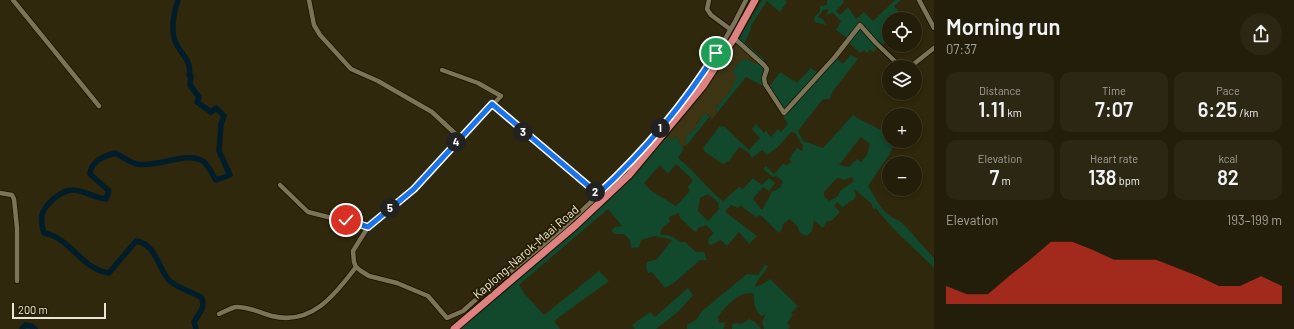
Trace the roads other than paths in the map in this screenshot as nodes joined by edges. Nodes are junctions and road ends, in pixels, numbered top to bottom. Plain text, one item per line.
1 (13, 0) edge
2 (309, 0) edge
3 (709, 0) edge
4 (746, 0) edge
5 (755, 0) edge
6 (919, 0) edge
7 (934, 28) edge
8 (730, 29) junction
9 (734, 38) junction
10 (934, 48) edge
11 (894, 60) edge
12 (919, 60) edge
13 (442, 70) dead end
14 (692, 87) junction
15 (699, 91) junction
16 (492, 104) junction
17 (99, 106) dead end
18 (460, 138) junction
19 (654, 140) junction
20 (280, 185) dead end
21 (0, 193) edge
22 (598, 194) junction
23 (368, 227) junction
24 (356, 267) junction
25 (17, 281) dead end
26 (219, 314) dead end
27 (454, 329) edge

1 - 17 street
2 - 18 street
3 - 8 street
4 - 8 street
5 - 9 highway, Kaplong-Narok-Maai Road
6 - 7 street
8 - 14 street
9 - 11 street
9 - 15 highway, Kaplong-Narok-Maai Road
10 - 12 street
13 - 16 street
14 - 15 street
14 - 19 street
15 - 19 highway, Kaplong-Narok-Maai Road
16 - 18 street
16 - 22 street
18 - 23 street
19 - 22 street
19 - 27 highway, Kaplong-Narok-Maai Road
20 - 23 street
21 - 25 street
22 - 24 street
23 - 24 street
24 - 26 street

